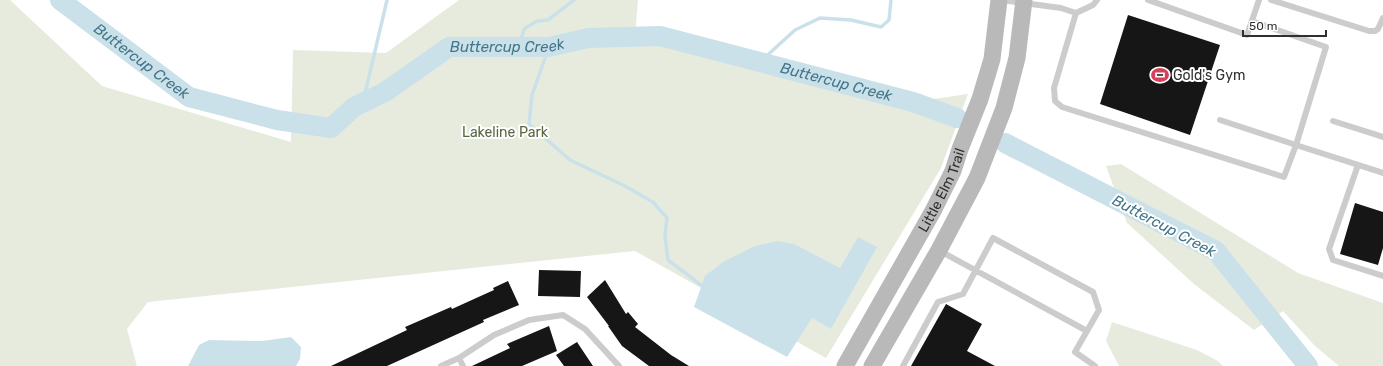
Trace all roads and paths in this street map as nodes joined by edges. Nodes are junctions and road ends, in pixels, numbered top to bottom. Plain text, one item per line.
1 (1000, 0) edge
2 (1097, 0) edge
3 (1148, 0) edge
4 (1259, 0) edge
5 (1271, 0) edge
6 (1024, 2) edge
7 (1076, 13) junction
8 (1383, 18) edge
9 (1252, 21) junction
10 (1220, 120) dead end
11 (1333, 121) dead end
12 (1383, 137) edge
13 (1296, 145) junction
14 (1358, 165) junction
15 (1383, 173) edge
16 (939, 250) junction
17 (976, 270) junction
18 (1383, 276) edge
19 (1087, 331) junction
20 (459, 358) junction
21 (440, 366) edge
22 (463, 366) edge
23 (619, 366) edge
24 (845, 366) edge
25 (872, 366) edge
26 (903, 366) edge
27 (1095, 366) edge

1 - 6 lane
1 - 24 street, Little Elm Trail
2 - 7 lane
3 - 9 lane
4 - 9 lane
5 - 8 lane
6 - 7 lane
6 - 16 street, Little Elm Trail
7 - 13 lane
9 - 13 lane
10 - 13 lane
11 - 12 lane
13 - 14 lane
14 - 15 lane
14 - 18 lane
16 - 17 lane
16 - 25 street, Little Elm Trail
17 - 19 lane
17 - 19 lane
17 - 26 lane
19 - 27 lane
20 - 21 lane
20 - 22 lane
20 - 23 lane

